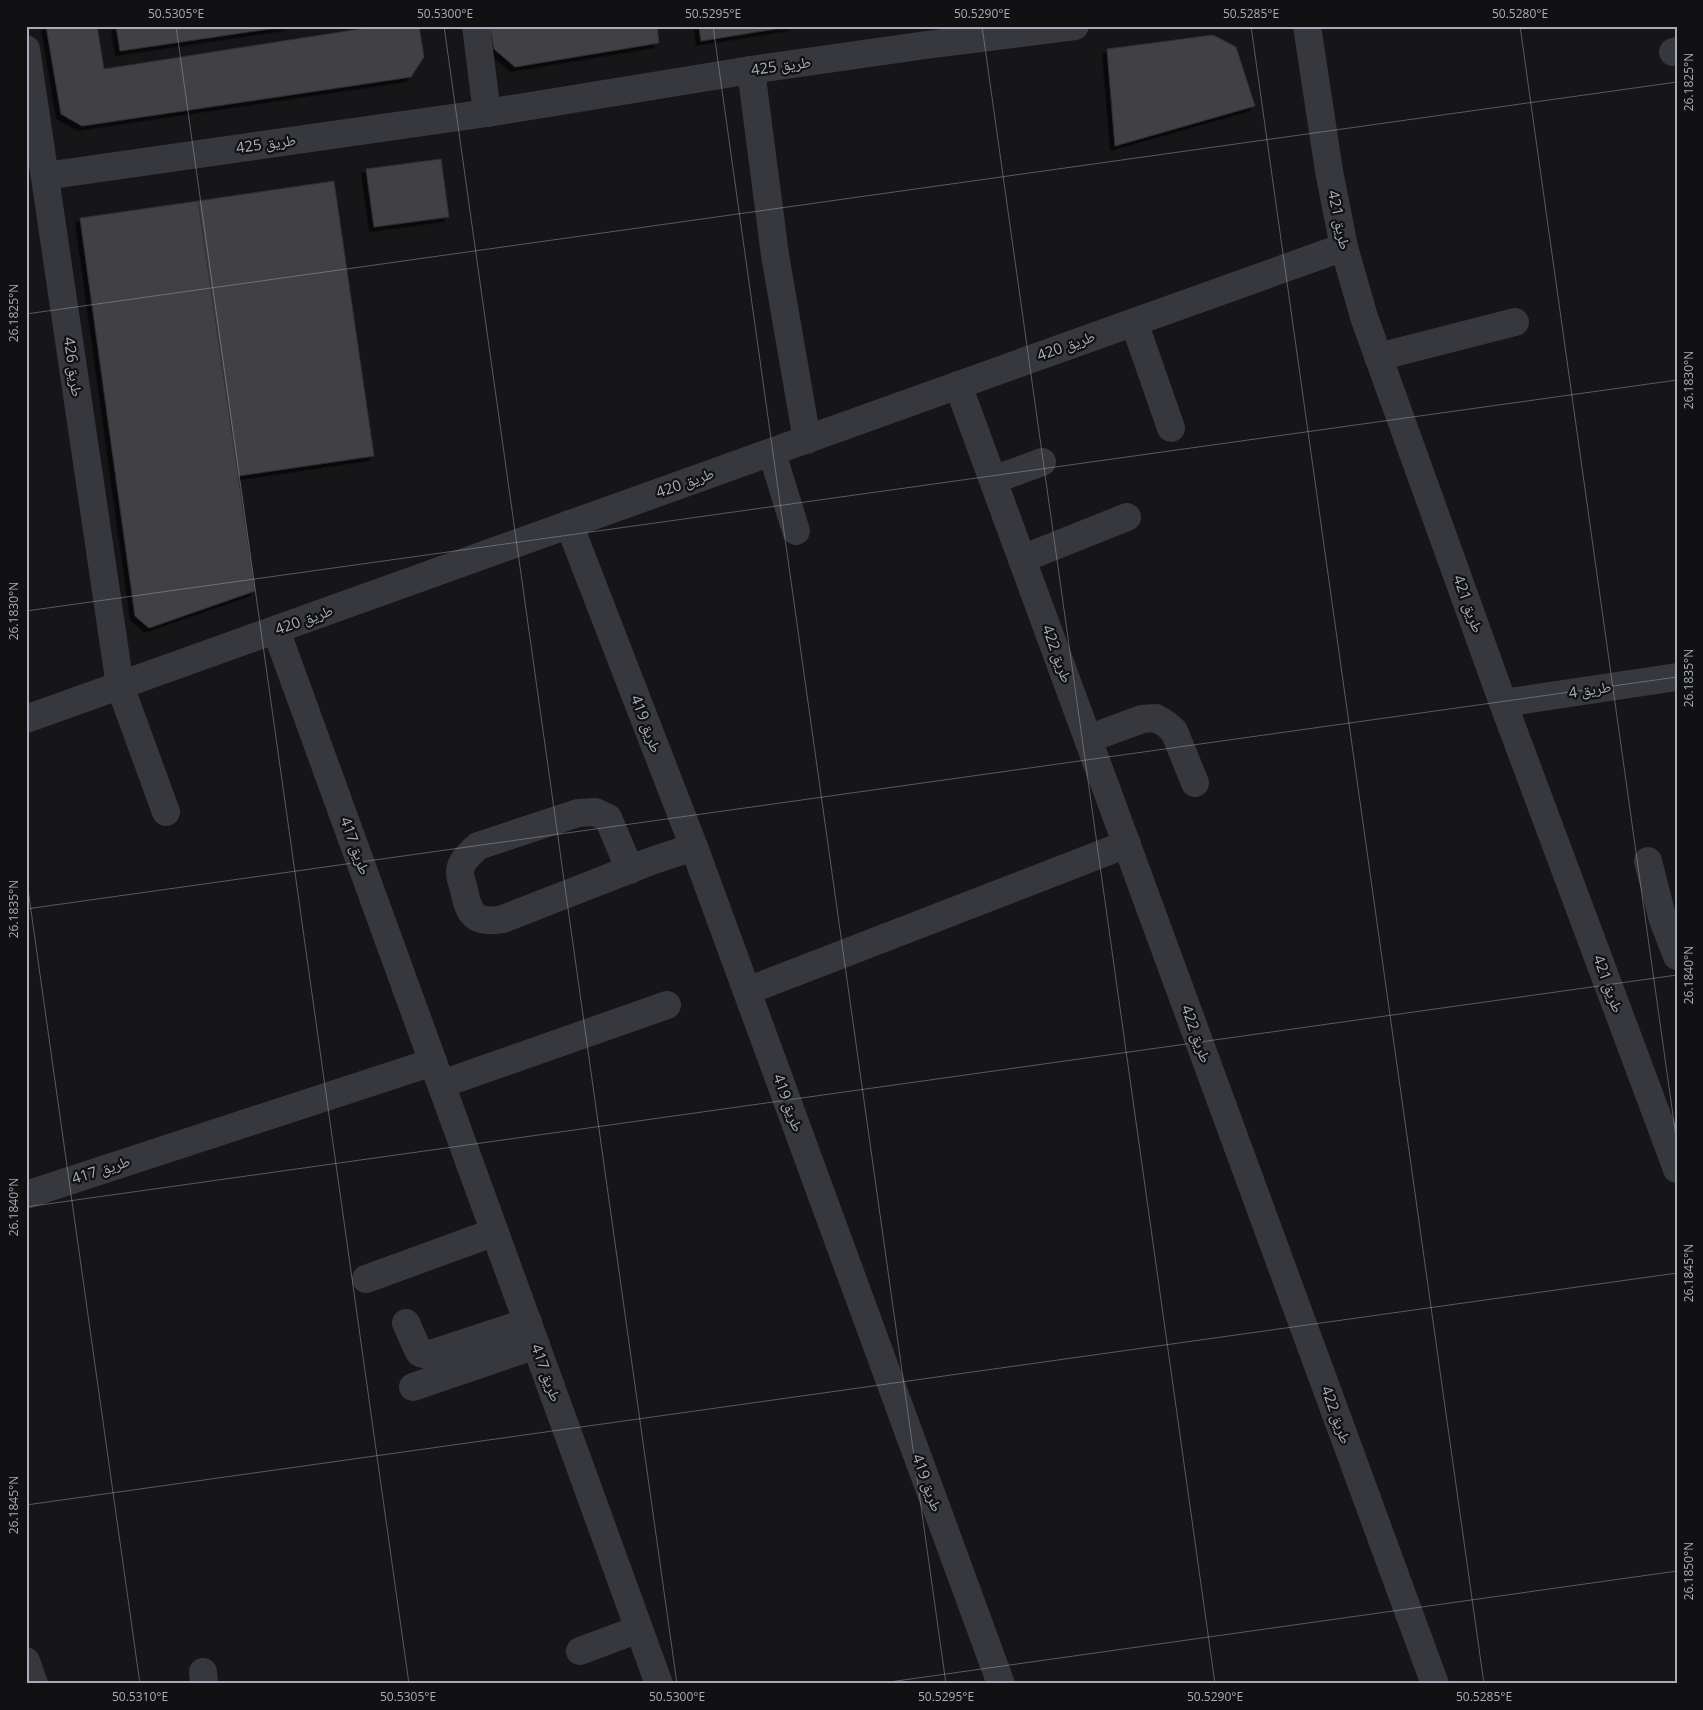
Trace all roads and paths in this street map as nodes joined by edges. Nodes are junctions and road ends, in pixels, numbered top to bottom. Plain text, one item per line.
1 (476, 26) edge
2 (1075, 26) edge
3 (1307, 26) edge
4 (925, 36) edge
5 (26, 49) edge
6 (751, 70) junction
7 (487, 113) junction
8 (45, 176) junction
9 (1344, 248) junction
10 (1134, 322) junction
11 (1515, 322) dead end
12 (1378, 357) junction
13 (958, 385) junction
14 (1171, 428) dead end
15 (807, 440) junction
16 (772, 452) junction
17 (1042, 462) dead end
18 (993, 480) junction
19 (1127, 518) dead end
20 (569, 524) junction
21 (796, 531) dead end
22 (1022, 558) junction
23 (276, 630) junction
24 (1677, 676) edge
25 (120, 686) junction
26 (1504, 703) junction
27 (26, 719) edge
28 (1088, 739) junction
29 (1195, 783) dead end
30 (166, 812) dead end
31 (1126, 844) junction
32 (694, 847) junction
33 (1648, 861) dead end
34 (630, 870) junction
35 (1677, 956) edge
36 (747, 991) junction
37 (667, 1005) dead end
38 (437, 1073) junction
39 (1677, 1169) edge
40 (26, 1195) edge
41 (495, 1232) junction
42 (366, 1279) dead end
43 (406, 1323) dead end
44 (532, 1334) junction
45 (413, 1387) dead end
46 (639, 1629) junction
47 (580, 1651) dead end
48 (26, 1661) edge
49 (34, 1684) edge
50 (659, 1684) edge
51 (1001, 1684) edge
52 (1435, 1684) edge

1 - 7 street
2 - 4 street, طريق 425
3 - 9 street, طريق 421
4 - 6 street, طريق 425
5 - 8 street, طريق 426
6 - 7 street, طريق 425
6 - 15 street
7 - 8 street, طريق 425
8 - 25 street, طريق 426
9 - 10 street, طريق 420
9 - 12 street, طريق 421
10 - 13 street, طريق 420
10 - 14 street
11 - 12 street
12 - 26 street, طريق 421
13 - 15 street, طريق 420
13 - 18 street, طريق 422
15 - 16 street, طريق 420
16 - 20 street, طريق 420
16 - 21 street
17 - 18 street
18 - 22 street, طريق 422
19 - 22 street
20 - 23 street, طريق 420
20 - 32 street, طريق 419
22 - 28 street, طريق 422
23 - 25 street, طريق 420
23 - 38 street, طريق 417
24 - 26 street, طريق 4
25 - 27 street, طريق 420
25 - 30 street, طريق 426
26 - 39 street, طريق 421
28 - 29 street
28 - 31 street, طريق 422
31 - 36 street
31 - 52 street, طريق 422
32 - 34 street
32 - 36 street, طريق 419
33 - 35 street
34 - 34 street
36 - 51 street, طريق 419
37 - 38 street
38 - 40 street, طريق 417
38 - 41 street, طريق 417
41 - 42 street
41 - 44 street, طريق 417
43 - 44 street
44 - 45 street
44 - 46 street, طريق 417
46 - 47 street
46 - 50 street, طريق 417
48 - 49 street

